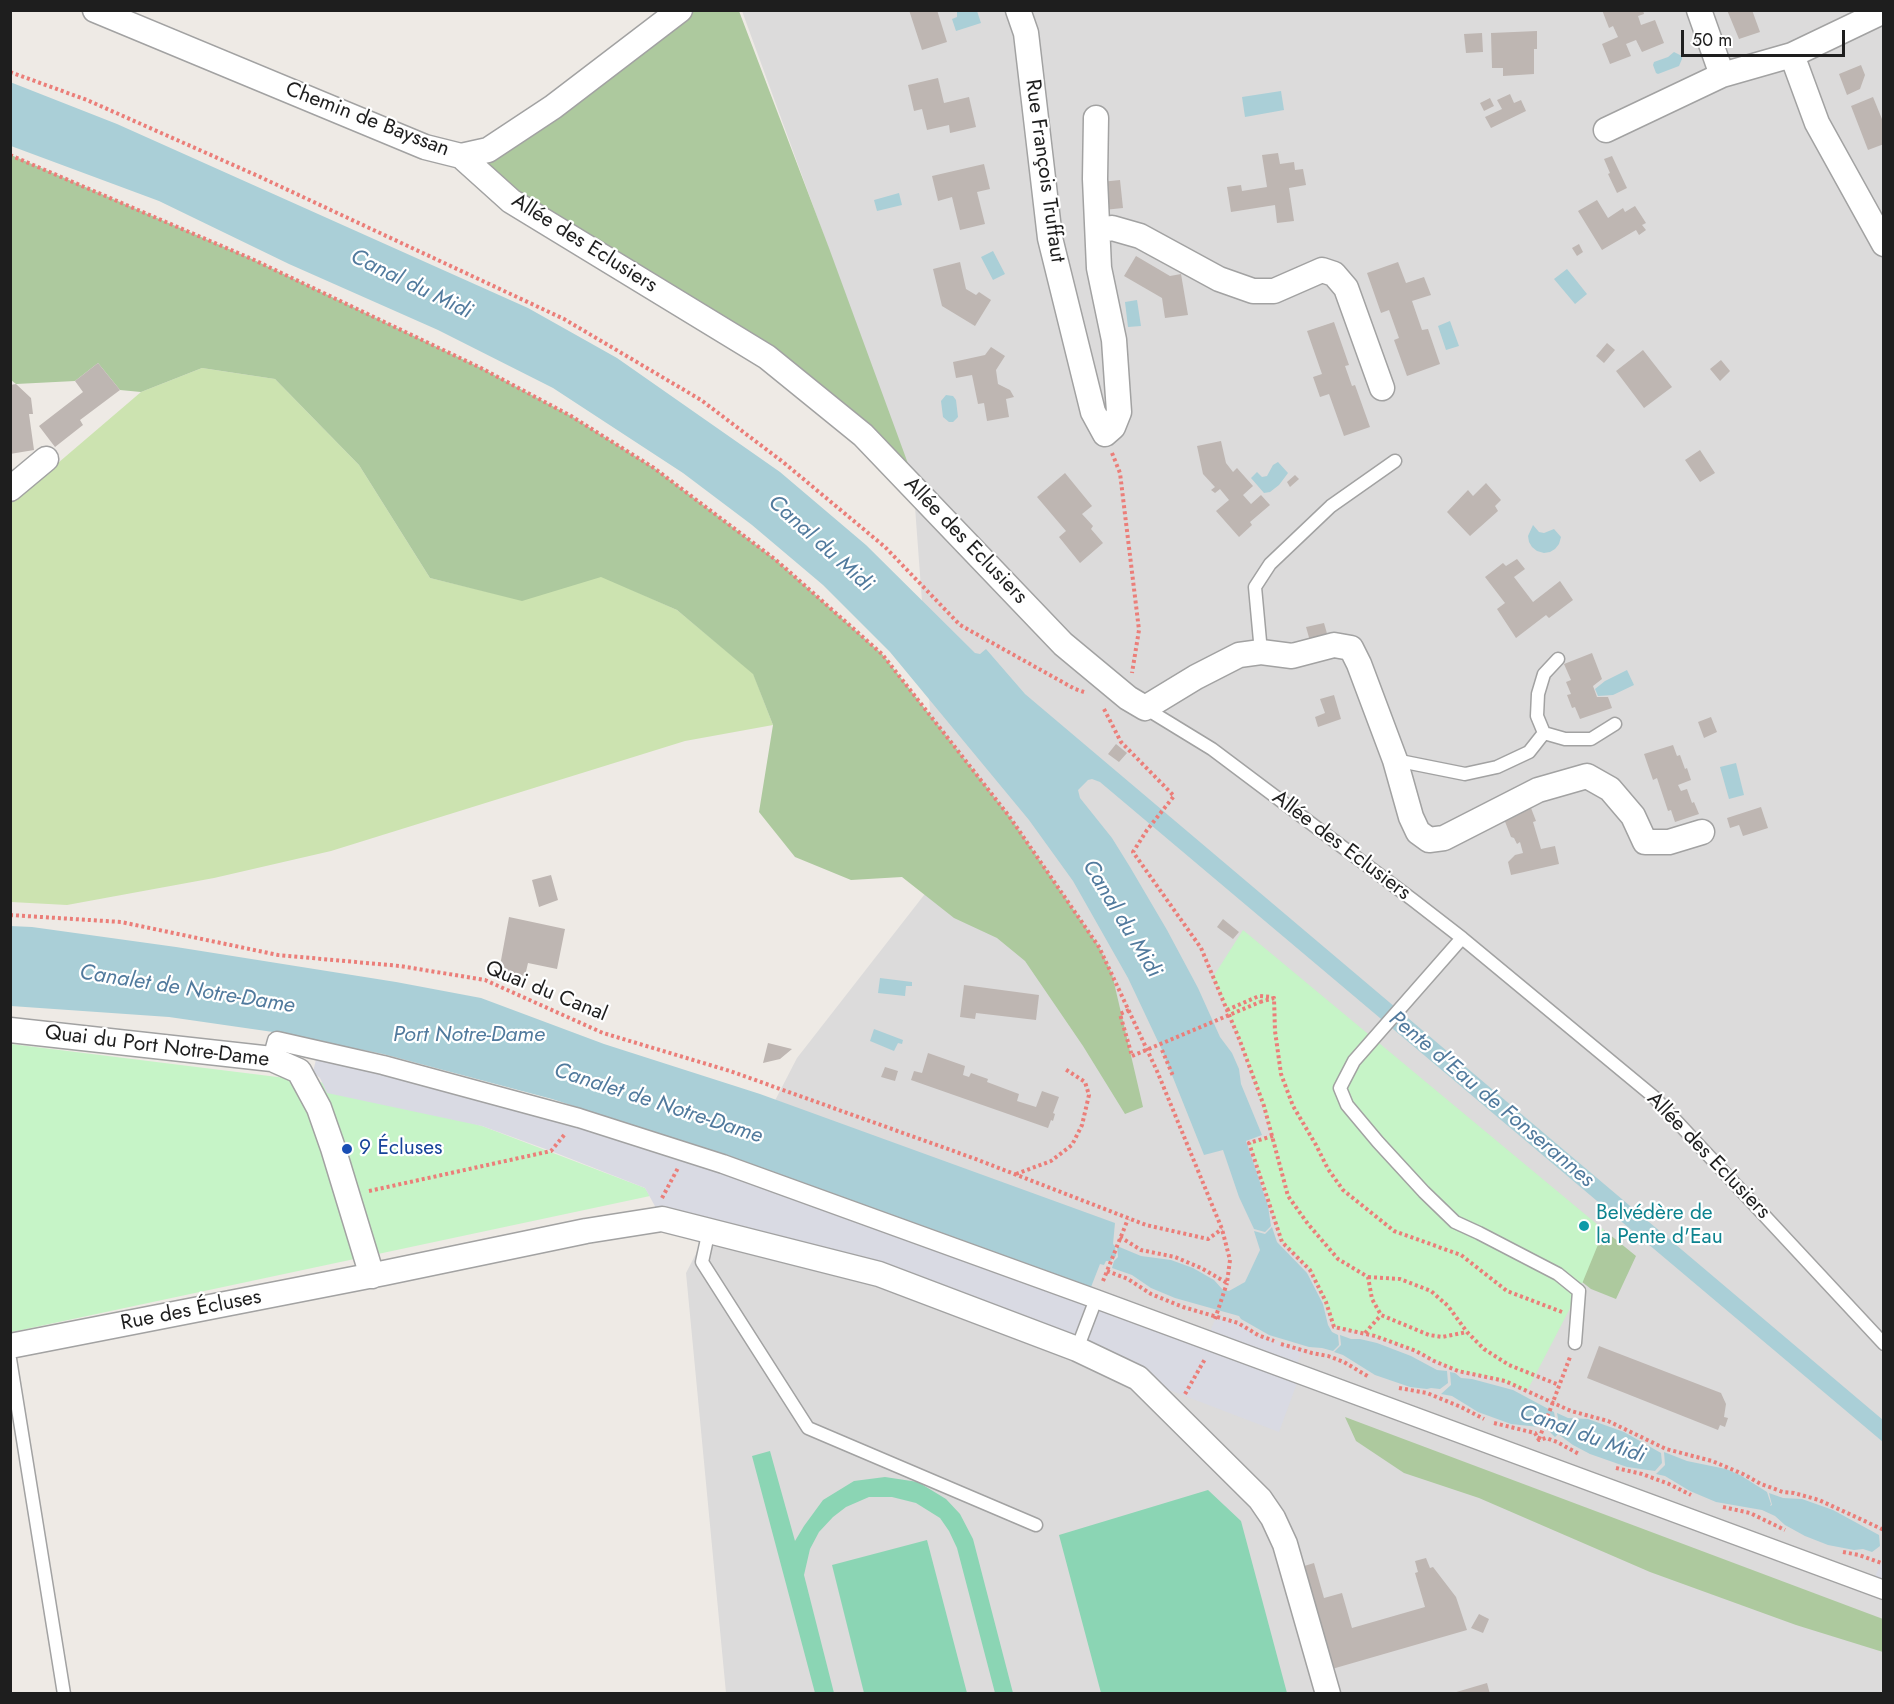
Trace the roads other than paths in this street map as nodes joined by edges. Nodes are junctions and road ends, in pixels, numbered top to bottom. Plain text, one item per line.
1 (95, 10) edge
2 (680, 10) edge
3 (1018, 10) edge
4 (1699, 10) edge
5 (1884, 11) edge
6 (1792, 55) junction
7 (1722, 75) junction
8 (1096, 118) dead end
9 (1606, 130) dead end
10 (461, 156) junction
11 (1098, 231) junction
12 (1884, 244) edge
13 (1382, 388) dead end
14 (46, 459) dead end
15 (1395, 462) dead end
16 (10, 489) edge
17 (1261, 652) junction
18 (1558, 659) dead end
19 (1137, 703) junction
20 (1615, 724) dead end
21 (1544, 733) junction
22 (1395, 760) junction
23 (1702, 831) dead end
24 (1462, 938) junction
25 (10, 1030) edge
26 (272, 1059) junction
27 (709, 1230) junction
28 (372, 1276) junction
29 (1096, 1299) junction
30 (1575, 1343) dead end
31 (1884, 1344) edge
32 (10, 1346) edge
33 (1077, 1349) junction
34 (10, 1359) edge
35 (1036, 1525) dead end
36 (1884, 1590) edge
37 (64, 1694) edge
38 (1328, 1694) edge

1 - 10 street, Chemin de Bayssan
2 - 10 street, Chemin de Bayssan
3 - 11 street, Rue François Truffaut
4 - 7 street
5 - 6 street
6 - 7 street
6 - 12 street
7 - 9 street
8 - 11 street, Rue François Truffaut
10 - 19 street, Allée des Eclusiers
11 - 13 street
14 - 16 street
15 - 17 lane
17 - 19 street
17 - 22 street
18 - 21 lane
19 - 24 lane, Allée des Eclusiers
20 - 21 lane
21 - 22 lane
22 - 23 street
24 - 30 lane
24 - 31 lane, Allée des Eclusiers
25 - 26 street, Quai du Port Notre-Dame
26 - 28 street, Quai du Port Notre-Dame
26 - 29 street
27 - 28 street, Rue des Écluses
27 - 33 street, Rue des Écluses
27 - 35 lane
28 - 32 street, Rue des Écluses
29 - 33 lane
29 - 36 street
33 - 38 street, Rue des Écluses
34 - 37 lane

